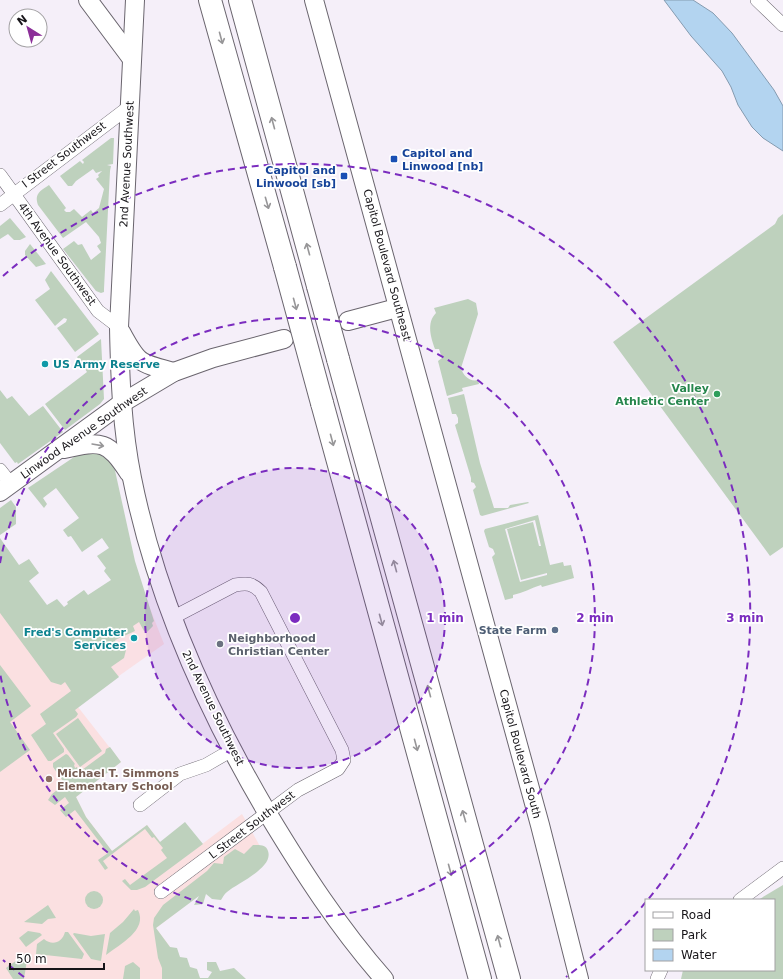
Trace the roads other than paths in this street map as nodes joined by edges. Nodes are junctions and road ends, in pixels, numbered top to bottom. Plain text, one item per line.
1 (88, 0) edge
2 (135, 0) edge
3 (210, 0) edge
4 (240, 0) edge
5 (314, 0) edge
6 (757, 0) edge
7 (783, 25) edge
8 (132, 59) junction
9 (129, 106) junction
10 (0, 175) edge
11 (14, 193) junction
12 (0, 205) edge
13 (397, 308) junction
14 (348, 321) dead end
15 (119, 327) junction
16 (284, 339) dead end
17 (174, 372) junction
18 (122, 403) junction
19 (60, 450) junction
20 (0, 470) edge
21 (132, 477) junction
22 (6, 488) edge
23 (459, 530) joint
24 (172, 618) junction
25 (232, 750) junction
26 (140, 806) dead end
27 (268, 813) junction
28 (783, 868) edge
29 (161, 892) dead end
30 (741, 899) edge
31 (384, 979) edge
32 (480, 979) edge
33 (509, 979) edge
34 (579, 979) edge

1 - 8 street
2 - 8 street, 2nd Avenue Southwest
3 -> 32 highway, bridge
33 -> 4 highway, bridge
5 - 13 street, Capitol Boulevard Southeast
6 - 7 street
8 - 9 street, 2nd Avenue Southwest
9 - 11 street, I Street Southwest
9 - 15 street, 2nd Avenue Southwest
10 - 11 street, 4th Avenue Southwest
11 - 12 street, I Street Southwest
11 - 15 street, 4th Avenue Southwest
13 - 14 street
13 - 23 street, Capitol Boulevard Southeast
15 - 17 street
15 - 18 street, 2nd Avenue Southwest
16 - 17 street, Linwood Avenue Southwest
17 - 18 street, Linwood Avenue Southwest
18 - 19 street, Linwood Avenue Southwest
18 - 21 street, 2nd Avenue Southwest
19 -> 21 street
19 - 22 street, Linwood Avenue Southwest
20 - 22 street
21 - 24 street, 2nd Avenue Southwest
23 - 34 street, Capitol Boulevard South
24 - 25 street, 2nd Avenue Southwest
24 - 27 street, L Street Southwest
25 - 26 street
25 - 27 street, 2nd Avenue Southwest
27 - 29 street, L Street Southwest
27 - 31 street, 2nd Avenue Southwest
28 - 30 street

